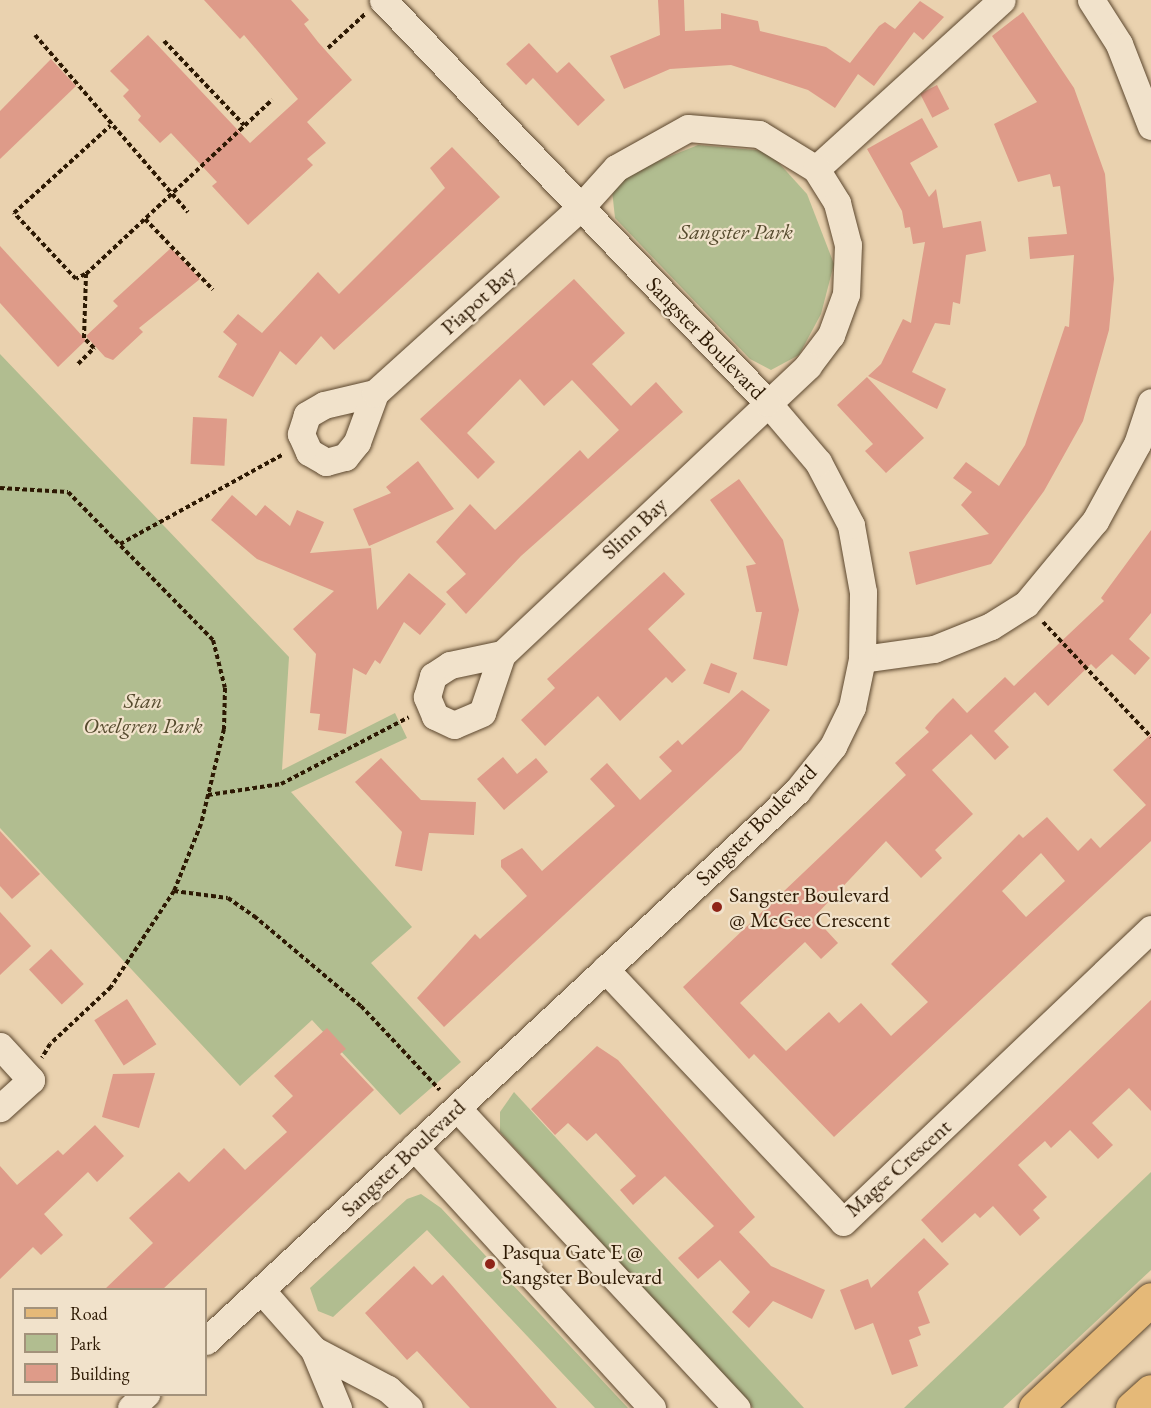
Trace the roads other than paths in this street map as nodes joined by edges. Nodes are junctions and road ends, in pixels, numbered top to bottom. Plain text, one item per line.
1 (1002, 0) edge
2 (1091, 0) edge
3 (377, 4) edge
4 (1151, 126) edge
5 (816, 169) junction
6 (580, 208) junction
7 (375, 393) junction
8 (767, 402) junction
9 (1151, 402) edge
10 (502, 654) junction
11 (862, 659) junction
12 (1151, 929) edge
13 (605, 969) junction
14 (0, 1046) edge
15 (0, 1108) edge
16 (457, 1108) junction
17 (414, 1147) junction
18 (261, 1290) junction
19 (1151, 1299) edge
20 (207, 1340) edge
21 (314, 1350) junction
22 (1151, 1391) edge
23 (145, 1396) edge
24 (130, 1408) edge
25 (338, 1408) edge
26 (409, 1408) edge
27 (652, 1408) edge
28 (737, 1408) edge
29 (1035, 1408) edge
30 (1132, 1408) edge

1 - 5 street
2 - 4 street
3 - 6 street, Sangster Boulevard
5 - 6 street, Piapot Bay
5 - 8 street, Slinn Bay
6 - 7 street, Piapot Bay
6 - 8 street, Sangster Boulevard
7 - 7 street, Piapot Bay
8 - 10 street, Slinn Bay
8 - 11 street, Sangster Boulevard
9 - 11 street
10 - 10 street, Slinn Bay
11 - 13 street, Sangster Boulevard
12 - 13 street, Magee Crescent
13 - 16 street, Sangster Boulevard
14 - 15 street
16 - 17 street, Sangster Boulevard
16 - 28 street
17 - 18 street, Sangster Boulevard
17 - 27 street
18 - 20 street, Sangster Boulevard
18 - 21 street
19 - 29 main road
21 - 25 street
21 - 26 street
22 - 30 main road
23 - 24 street

